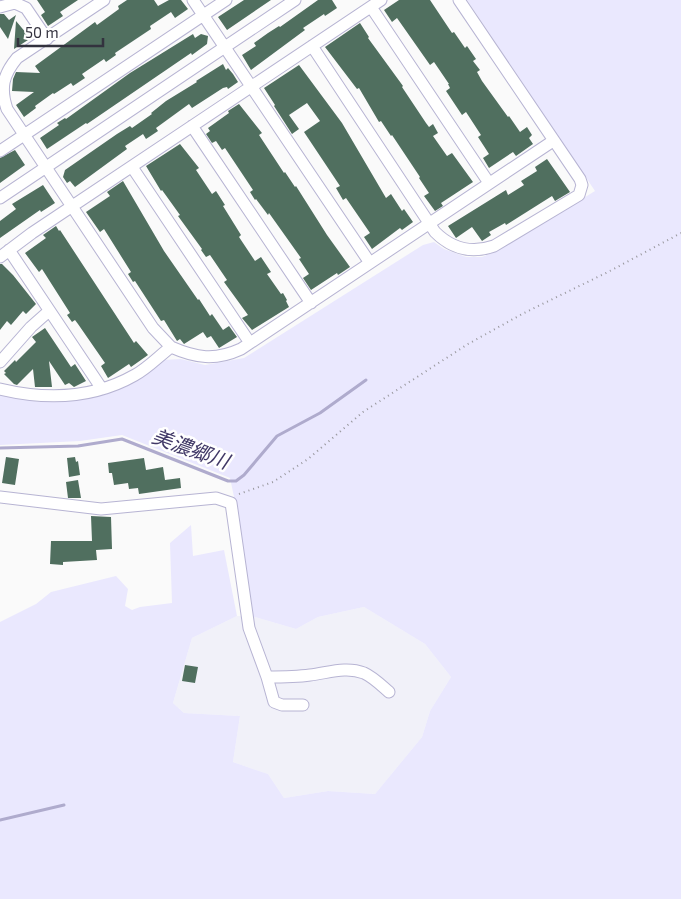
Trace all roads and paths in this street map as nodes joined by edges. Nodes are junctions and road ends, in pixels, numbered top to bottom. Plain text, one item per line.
1 (104, 0) edge
2 (193, 0) edge
3 (226, 0) edge
4 (295, 0) edge
5 (381, 0) edge
6 (459, 0) edge
7 (0, 7) edge
8 (371, 7) junction
9 (204, 15) junction
10 (47, 39) junction
11 (312, 46) junction
12 (225, 47) junction
13 (251, 86) junction
14 (192, 126) junction
15 (24, 135) junction
16 (553, 140) junction
17 (0, 151) edge
18 (46, 167) junction
19 (132, 167) junction
20 (489, 183) junction
21 (0, 198) edge
22 (73, 207) junction
23 (430, 223) junction
24 (681, 233) edge
25 (4, 254) edge
26 (370, 263) junction
27 (311, 303) junction
28 (49, 311) junction
29 (250, 343) junction
30 (171, 347) junction
31 (0, 362) edge
32 (0, 389) edge
33 (102, 389) junction
34 (0, 498) edge
35 (230, 503) junction
36 (267, 677) junction
37 (389, 692) dead end
38 (303, 706) dead end

1 - 10 street
2 - 9 street
3 - 9 street
4 - 12 street
5 - 8 street
6 - 16 street
7 - 10 street
8 - 11 street
8 - 20 street
9 - 12 street
9 - 15 street
10 - 15 street
11 - 13 street
11 - 23 street
12 - 13 street
12 - 18 street
13 - 14 street
13 - 26 street
14 - 19 street
14 - 27 street
15 - 17 street
15 - 18 street
16 - 20 street
16 - 23 street
18 - 21 street
18 - 22 street
19 - 22 street
19 - 29 street
20 - 23 street
22 - 25 street
22 - 30 street
23 - 26 street
24 - 35 path
25 - 28 street
26 - 27 street
27 - 29 street
28 - 31 street
28 - 33 street
29 - 30 street
30 - 33 street
32 - 33 street
34 - 35 street
35 - 36 street
36 - 37 street
36 - 38 street

